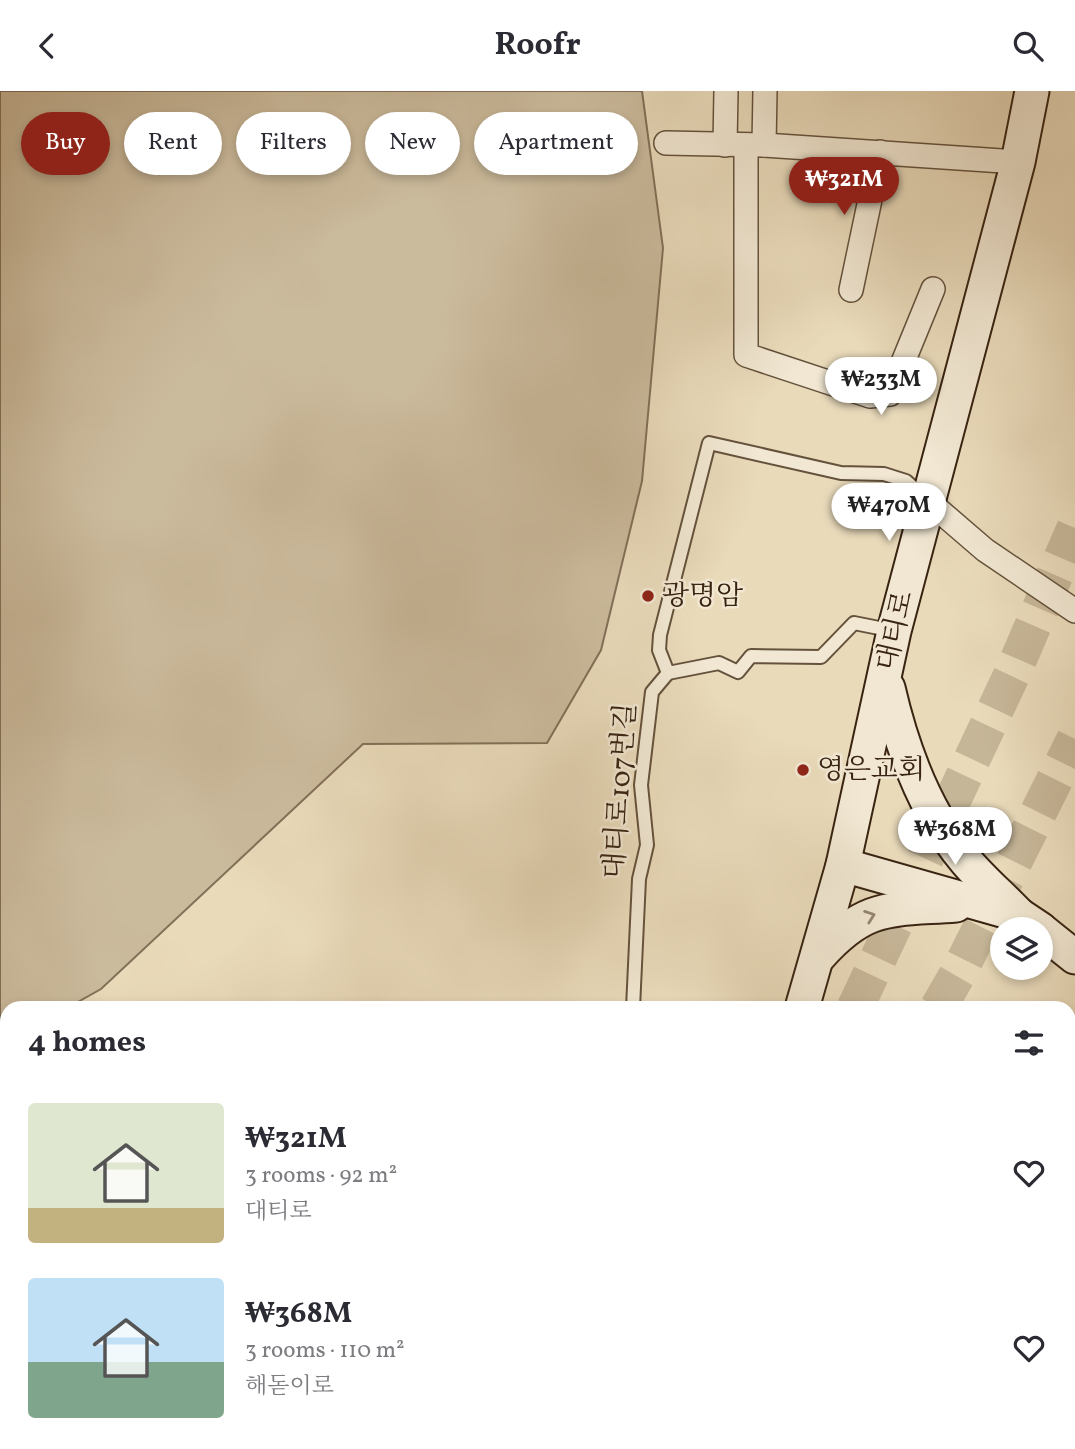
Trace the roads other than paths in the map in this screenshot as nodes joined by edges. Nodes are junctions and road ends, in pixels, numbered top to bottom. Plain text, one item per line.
1 (726, 91) edge
2 (765, 91) edge
3 (1022, 96) edge
4 (666, 143) dead end
5 (745, 145) junction
6 (880, 152) junction
7 (1018, 162) junction
8 (933, 289) dead end
9 (851, 290) dead end
10 (928, 501) junction
11 (1075, 611) edge
12 (894, 631) junction
13 (668, 673) junction
14 (885, 675) junction
15 (843, 865) junction
16 (980, 903) junction
17 (1014, 917) edge
18 (1025, 917) edge
19 (1053, 940) edge
20 (1075, 957) edge
21 (818, 958) junction
22 (633, 1001) edge
23 (804, 1001) edge

1 - 5 street
2 - 5 street
3 - 7 main road, 대티로
4 - 5 street
5 - 6 street
5 - 8 street
6 - 7 street
6 - 9 street
7 - 10 main road, 대티로
10 - 11 street
10 - 12 main road, 대티로
10 - 13 lane, 대티로107번길
12 - 13 lane
12 - 14 main road, 대티로
13 - 22 lane, 대티로107번길
14 - 15 main road, 대티로
14 - 18 main road
15 - 16 main road
15 - 21 main road, 대티로
16 - 17 main road
21 -> 16 main road
19 - 20 main road
21 - 23 main road, 대티로

